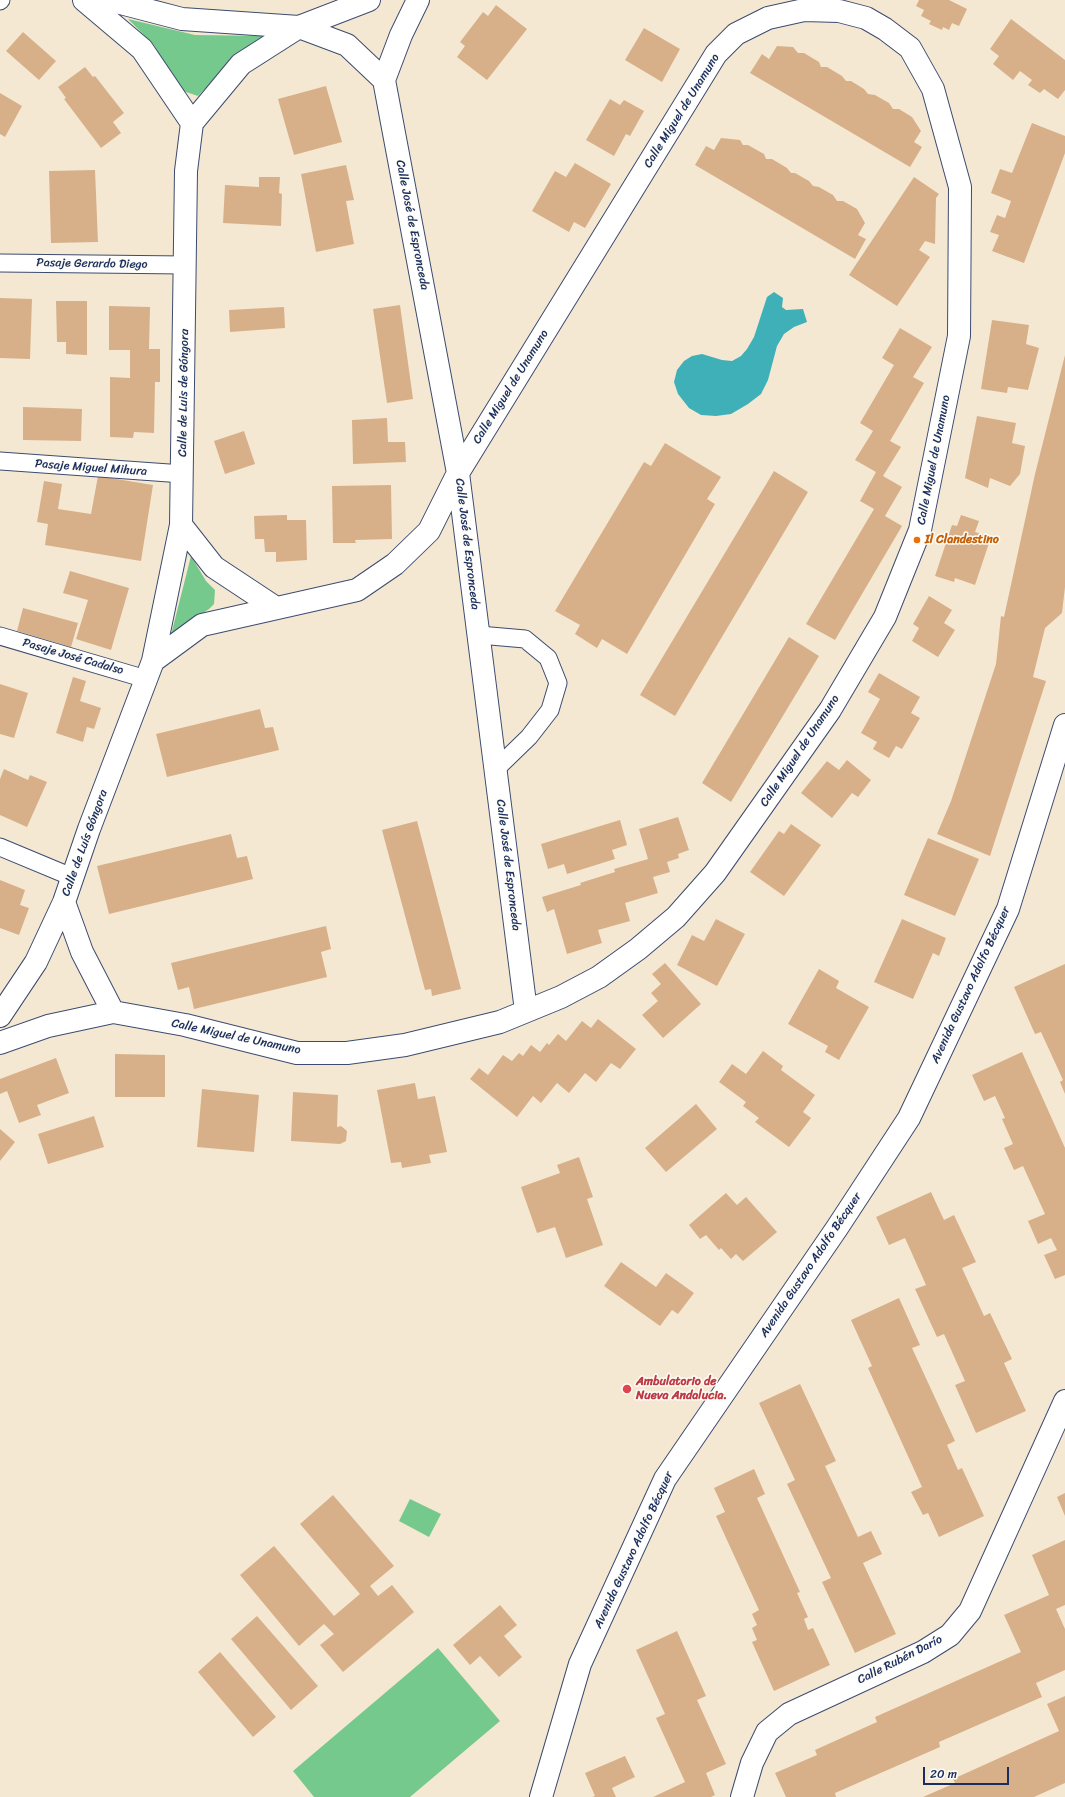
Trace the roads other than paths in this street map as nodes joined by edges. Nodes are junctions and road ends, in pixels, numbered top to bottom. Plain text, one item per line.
1 (84, 0) edge
2 (109, 0) edge
3 (369, 0) edge
4 (418, 0) edge
5 (299, 26) junction
6 (384, 80) junction
7 (192, 123) junction
8 (0, 263) edge
9 (185, 265) junction
10 (0, 462) edge
11 (458, 473) junction
12 (183, 474) junction
13 (181, 525) junction
14 (276, 608) junction
15 (479, 635) junction
16 (0, 636) edge
17 (150, 670) junction
18 (1065, 725) edge
19 (496, 769) junction
20 (0, 847) edge
21 (72, 877) junction
22 (64, 902) junction
23 (526, 1011) junction
24 (113, 1012) junction
25 (0, 1016) edge
26 (0, 1044) edge
27 (1065, 1401) edge
28 (541, 1797) edge
29 (742, 1797) edge

1 - 7 street
2 - 5 street
3 - 5 street
4 - 6 street
5 - 6 street
5 - 7 street
6 - 11 street, Calle José de Espronceda
7 - 9 street, Calle de Luis de Góngora
8 - 9 lane, Pasaje Gerardo Diego
9 - 12 street, Calle de Luis de Góngora
10 - 12 lane, Pasaje Miguel Mihura
11 - 14 street, Calle Miguel de Unamuno
11 - 15 street, Calle José de Espronceda
11 - 23 street, Calle Miguel de Unamuno
12 - 13 street, Calle de Luis de Góngora
13 - 14 street
13 - 17 street, Calle de Luis de Góngora
14 - 17 street, Calle Miguel de Unamuno
15 - 19 street, Calle José de Espronceda
15 - 19 lane
16 - 17 lane, Pasaje José Cadalso
17 - 21 street, Calle de Luís Góngora
18 - 28 street, Avenida Gustavo Adolfo Bécquer
19 - 23 street, Calle José de Espronceda
20 - 21 lane
21 - 22 street, Calle de Luís Góngora
22 - 24 street
22 - 25 street, Calle de Luís Góngora
23 - 24 street, Calle Miguel de Unamuno
24 - 26 street
27 - 29 street, Calle Rubén Darío

